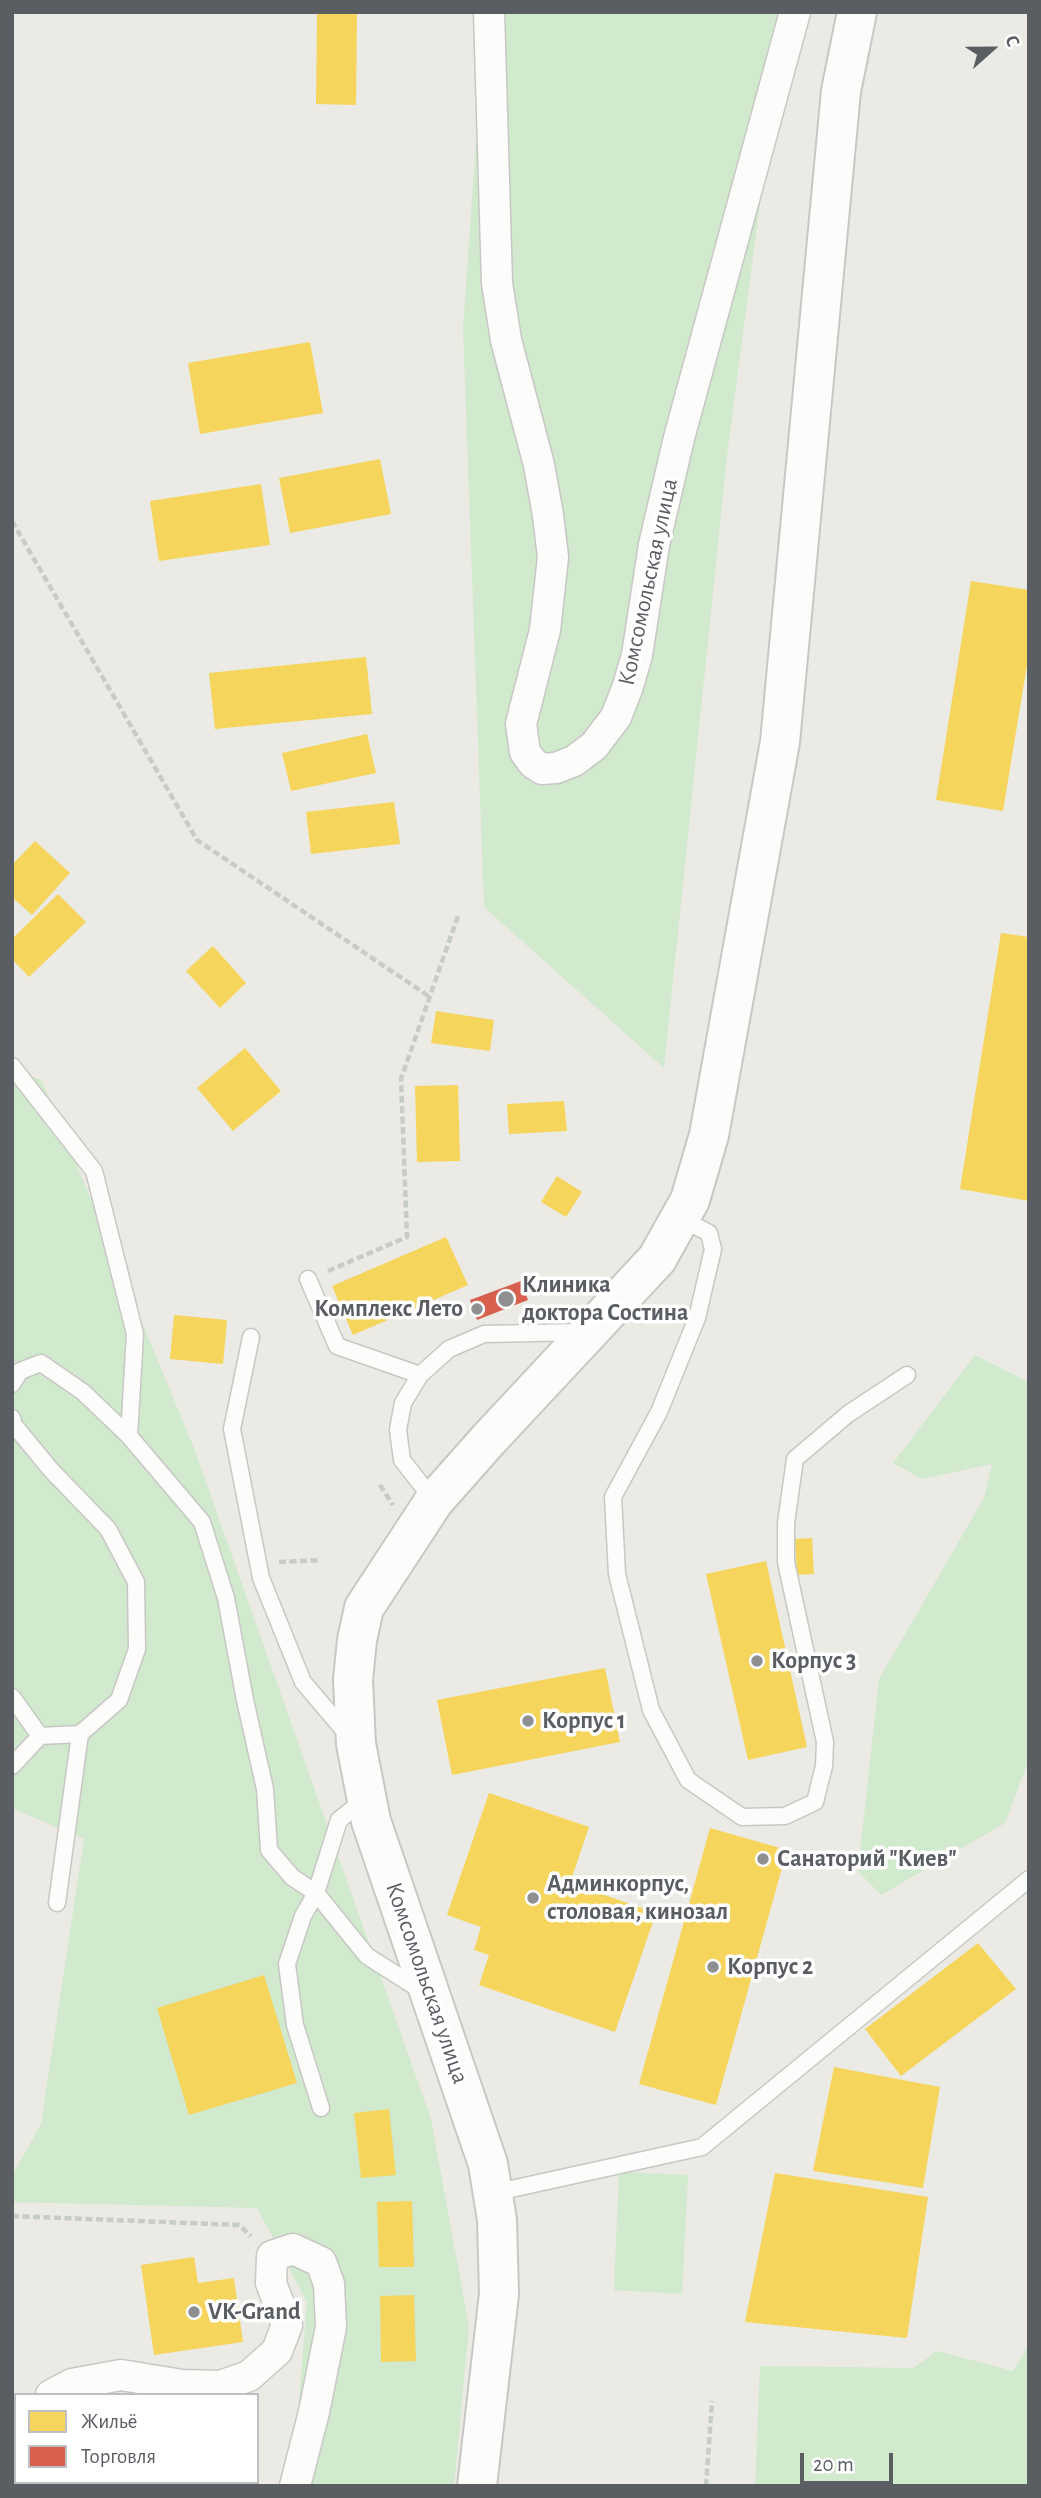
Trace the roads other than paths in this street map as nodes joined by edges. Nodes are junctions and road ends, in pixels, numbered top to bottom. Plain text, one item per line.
1 (489, 12) edge
2 (795, 12) edge
3 (857, 12) edge
4 (12, 1066) edge
5 (680, 1218) junction
6 (308, 1279) road end
7 (590, 1332) junction
8 (251, 1337) dead end
9 (420, 1375) junction
10 (907, 1375) dead end
11 (12, 1384) edge
12 (12, 1418) edge
13 (129, 1436) junction
14 (434, 1501) junction
15 (12, 1697) edge
16 (79, 1734) junction
17 (40, 1736) junction
18 (356, 1744) junction
19 (12, 1766) edge
20 (367, 1797) junction
21 (1029, 1879) edge
22 (316, 1893) junction
23 (57, 1903) dead end
24 (430, 1996) junction
25 (321, 2108) dead end
26 (493, 2193) junction
27 (55, 2393) edge
28 (295, 2486) edge
29 (477, 2486) edge

1 - 2 street, Комсомольская улица
3 - 5 main road
4 - 13 lane
5 - 7 main road
5 - 10 lane
6 - 9 lane
7 - 9 lane
7 - 14 main road, Комсомольская улица
8 - 18 lane
9 - 14 lane
11 - 13 lane
12 - 16 lane
13 - 22 lane
14 - 18 main road, Комсомольская улица
15 - 17 lane
16 - 17 lane
16 - 23 lane
17 - 19 lane
18 - 20 main road, Комсомольская улица
20 - 22 lane
20 - 24 main road, Комсомольская улица
21 - 26 lane
22 - 24 lane
22 - 25 lane
24 - 26 main road, Комсомольская улица
26 - 29 main road, Комсомольская улица
27 - 28 street

